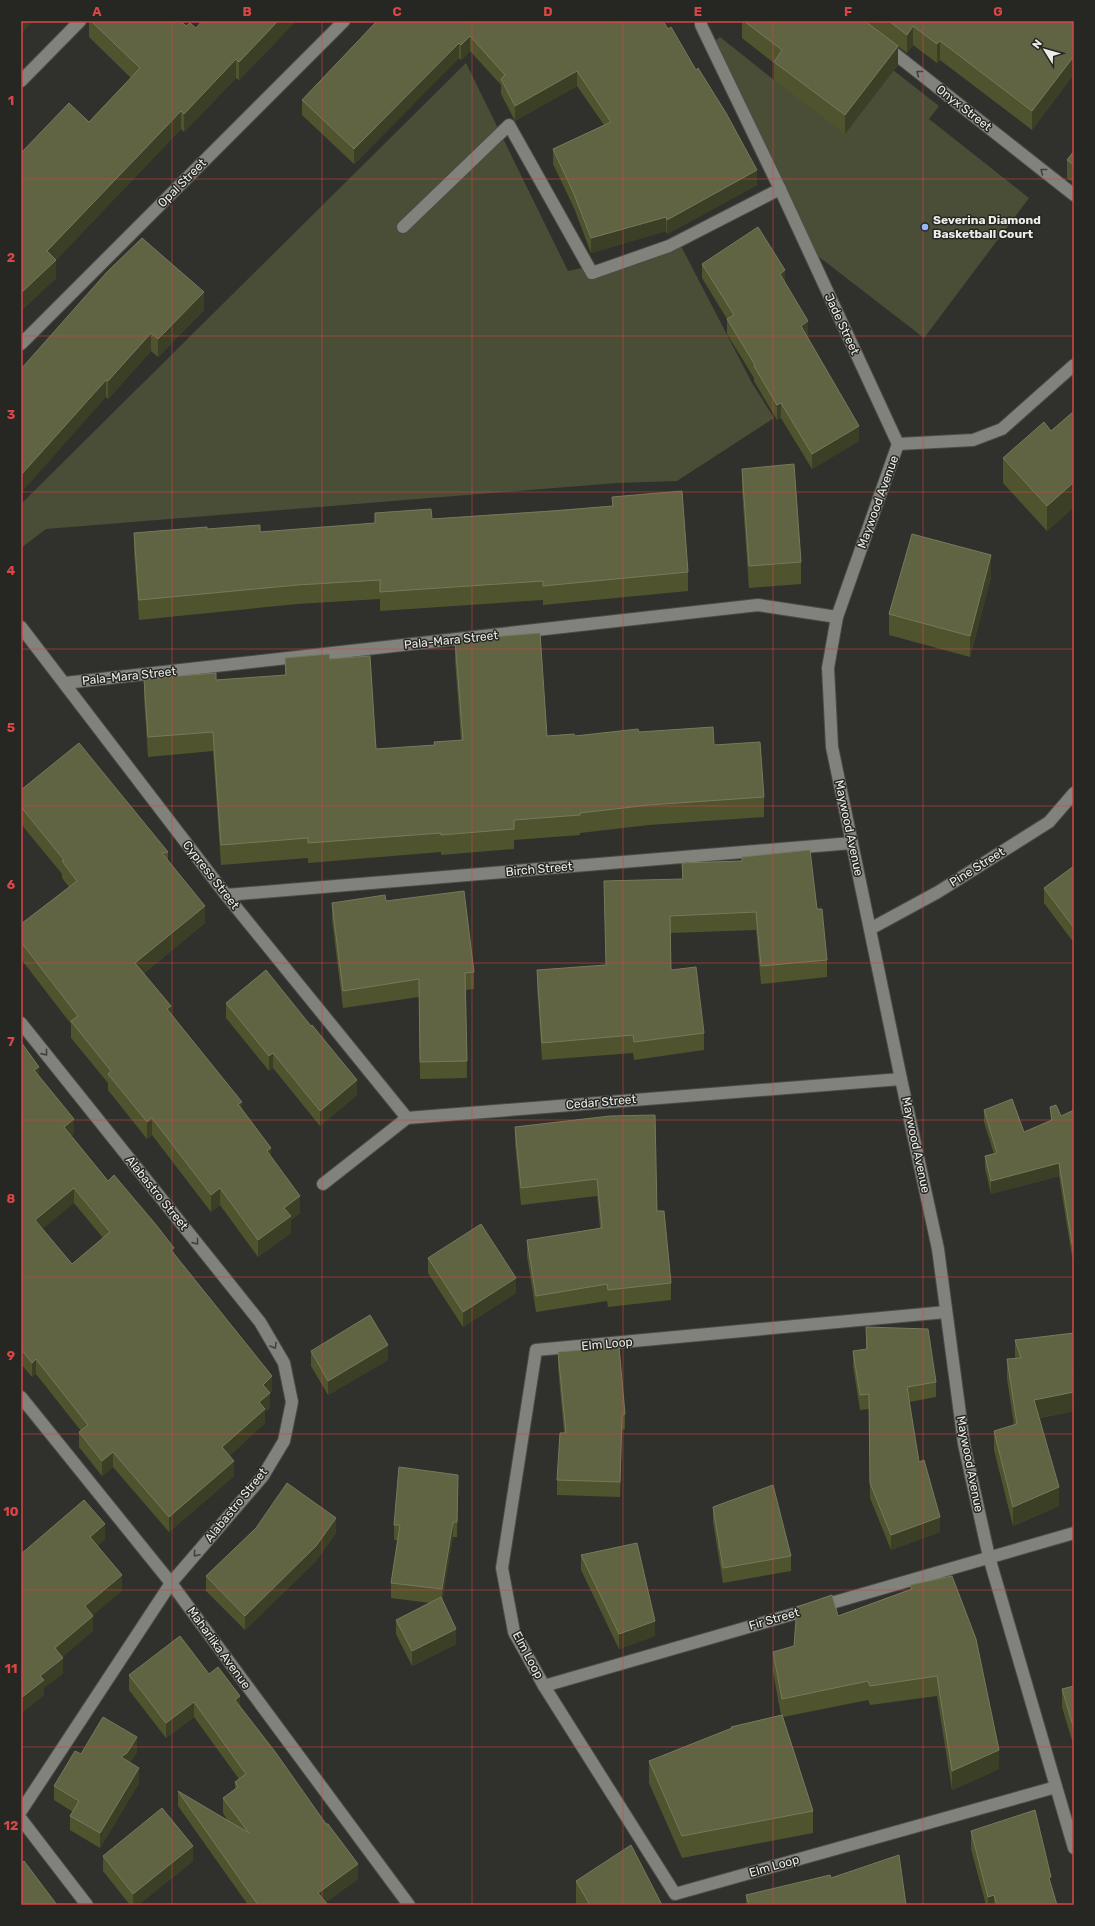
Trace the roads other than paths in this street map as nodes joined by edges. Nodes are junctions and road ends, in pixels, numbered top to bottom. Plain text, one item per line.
1 (80, 21) edge
2 (344, 21) edge
3 (701, 21) edge
4 (878, 40) edge
5 (21, 81) edge
6 (780, 189) junction
7 (1074, 195) edge
8 (403, 227) dead end
9 (21, 344) edge
10 (1074, 366) edge
11 (898, 444) junction
12 (837, 617) junction
13 (21, 627) edge
14 (65, 683) junction
15 (1074, 793) edge
16 (852, 843) junction
17 (226, 895) junction
18 (870, 929) junction
19 (21, 1023) edge
20 (901, 1079) junction
21 (408, 1118) junction
22 (323, 1184) dead end
23 (946, 1312) junction
24 (21, 1397) edge
25 (1074, 1533) edge
26 (989, 1557) junction
27 (171, 1583) junction
28 (544, 1686) junction
29 (1056, 1787) junction
30 (21, 1811) edge
31 (21, 1819) edge
32 (1074, 1848) edge
33 (87, 1905) edge
34 (410, 1905) edge

1 - 5 street
2 - 9 street, Opal Street
3 - 6 street, Jade Street
7 -> 4 street, Onyx Street
6 - 8 street
6 - 11 street, Jade Street
10 - 11 street
11 - 12 street, Maywood Avenue
12 - 14 street, Pala-Mara Street
12 - 16 street, Maywood Avenue
13 - 14 street, Cypress Street
14 - 17 street, Cypress Street
15 - 18 street, Pine Street
16 - 17 street, Birch Street
16 - 18 street, Maywood Avenue
17 - 21 street, Cypress Street
18 - 20 street, Maywood Avenue
19 -> 27 street, Alabastro Street
20 - 21 street, Cedar Street
20 - 23 street, Maywood Avenue
21 - 22 street
23 - 26 street, Maywood Avenue
23 - 28 street, Elm Loop
24 - 27 street, Maharlika Avenue
25 - 26 street, Fir Street
26 - 28 street, Fir Street
26 - 29 street, Maywood Avenue
27 - 30 street, Alabastro Street
27 - 34 street, Maharlika Avenue
28 - 29 street, Elm Loop
29 - 32 street, Maywood Avenue
31 - 33 street

